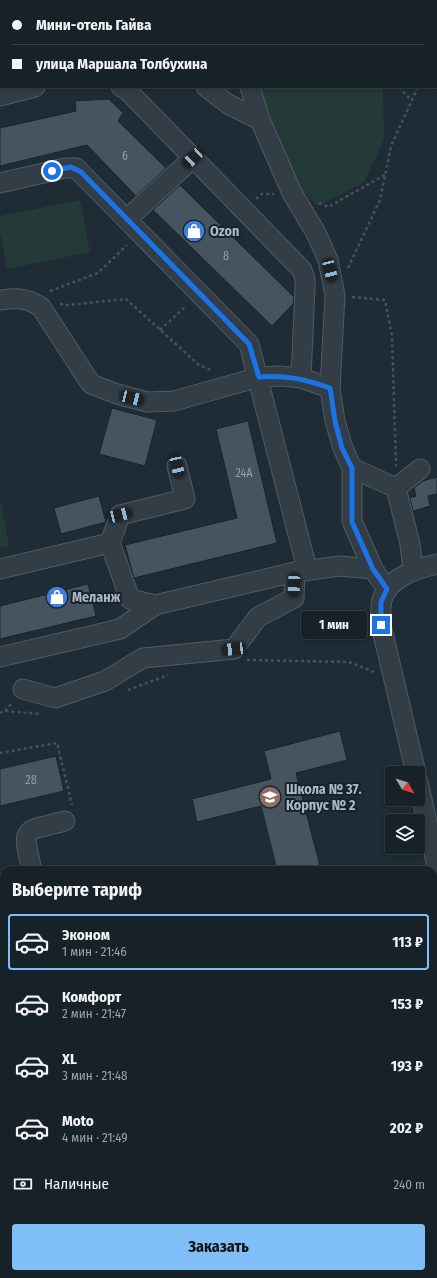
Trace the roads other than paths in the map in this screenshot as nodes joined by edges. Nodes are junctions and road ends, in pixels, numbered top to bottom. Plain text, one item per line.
1 (32, 88) edge
2 (123, 88) edge
3 (207, 88) edge
4 (250, 88) edge
5 (0, 96) edge
6 (260, 120) junction
7 (193, 158) junction
8 (0, 183) edge
9 (127, 219) junction
10 (3, 305) edge
11 (259, 377) junction
12 (301, 378) junction
13 (330, 388) junction
14 (177, 466) dead end
15 (352, 468) junction
16 (420, 469) dead end
17 (396, 488) junction
18 (110, 542) junction
19 (437, 564) edge
20 (0, 569) edge
21 (373, 569) junction
22 (413, 570) junction
23 (301, 571) junction
24 (387, 589) junction
25 (155, 605) junction
26 (0, 658) edge
27 (23, 689) dead end
28 (414, 766) edge
29 (423, 806) edge
30 (65, 822) road end
31 (31, 866) edge
32 (437, 866) edge

1 - 5 street
2 - 7 street
3 - 6 street
4 - 6 street
6 - 13 street
7 - 9 street
7 - 12 street
8 - 9 street
9 - 11 street
10 - 11 street
11 - 12 street
11 - 23 street
12 - 13 street
13 - 15 street
14 - 18 street
15 - 17 street
15 - 21 street
16 - 17 street
17 - 22 street
18 - 20 street
18 - 25 street
19 - 22 street
21 - 23 street
21 - 24 street
22 - 24 street
23 - 25 street
23 - 27 street
24 - 28 street
25 - 26 street
29 - 32 street
30 - 31 street

